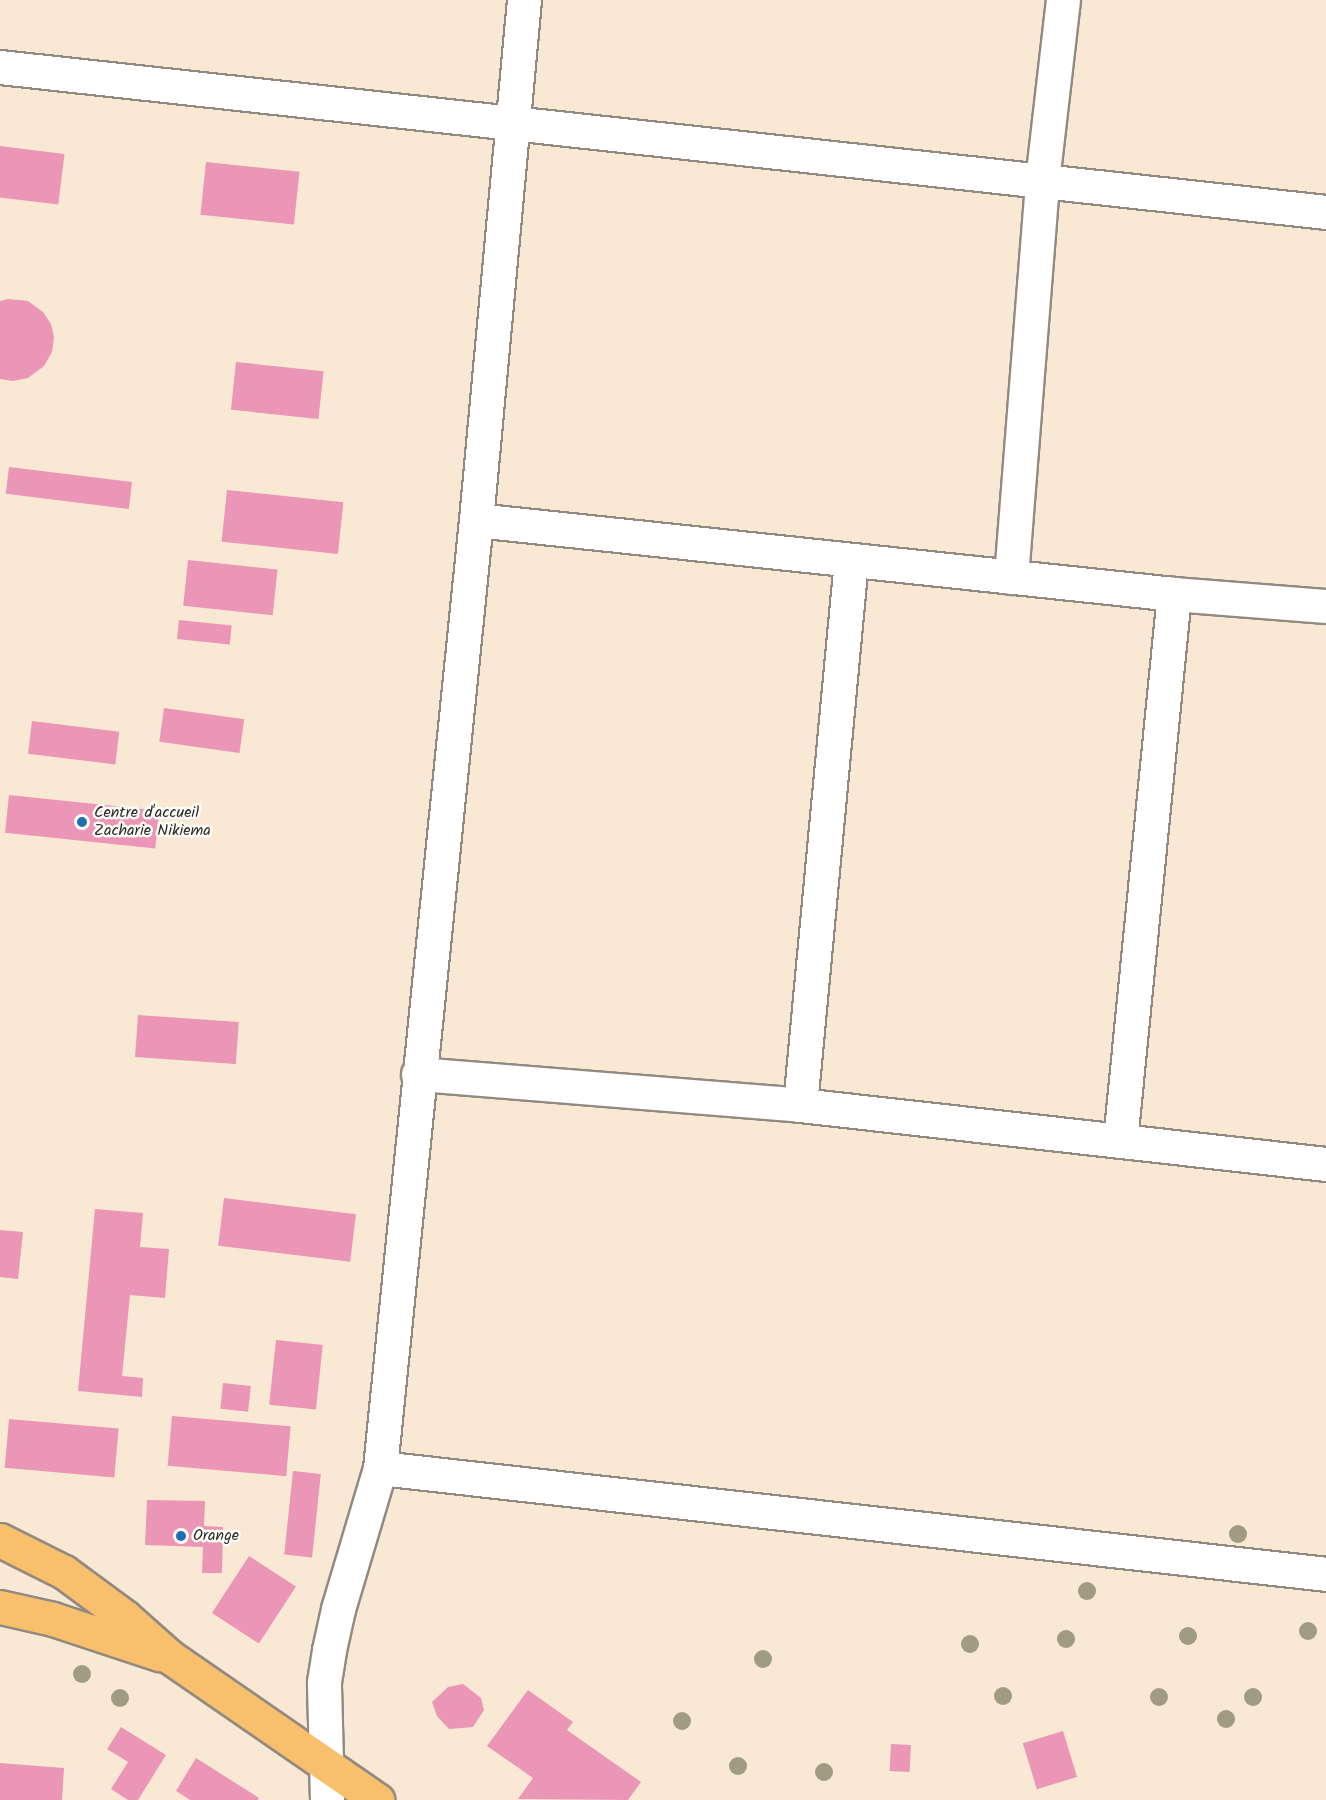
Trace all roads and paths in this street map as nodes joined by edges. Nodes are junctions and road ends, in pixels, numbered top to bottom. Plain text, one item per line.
1 (524, 0) edge
2 (1063, 0) edge
3 (0, 67) edge
4 (514, 124) junction
5 (1042, 181) junction
6 (1326, 212) edge
7 (476, 520) junction
8 (851, 560) junction
9 (1011, 577) junction
10 (1174, 594) junction
11 (1326, 606) edge
12 (418, 1074) junction
13 (800, 1105) junction
14 (1120, 1141) junction
15 (1326, 1164) edge
16 (380, 1468) junction
17 (0, 1540) edge
18 (1326, 1575) edge
19 (0, 1607) edge
20 (170, 1657) junction
21 (326, 1766) junction
22 (327, 1800) edge
23 (377, 1800) edge

1 - 4 street
2 - 5 street
3 - 4 street
4 - 5 street
4 - 7 street
5 - 6 street
5 - 9 street
7 - 8 street
7 - 12 street
8 - 9 street
8 - 13 street
9 - 10 street
10 - 11 street
10 - 14 street
12 - 13 street
12 - 16 street
13 - 14 street
14 - 15 street
16 - 18 street
16 - 21 street
17 - 20 highway
19 - 20 highway
20 - 21 highway
21 - 22 street
21 - 23 highway

